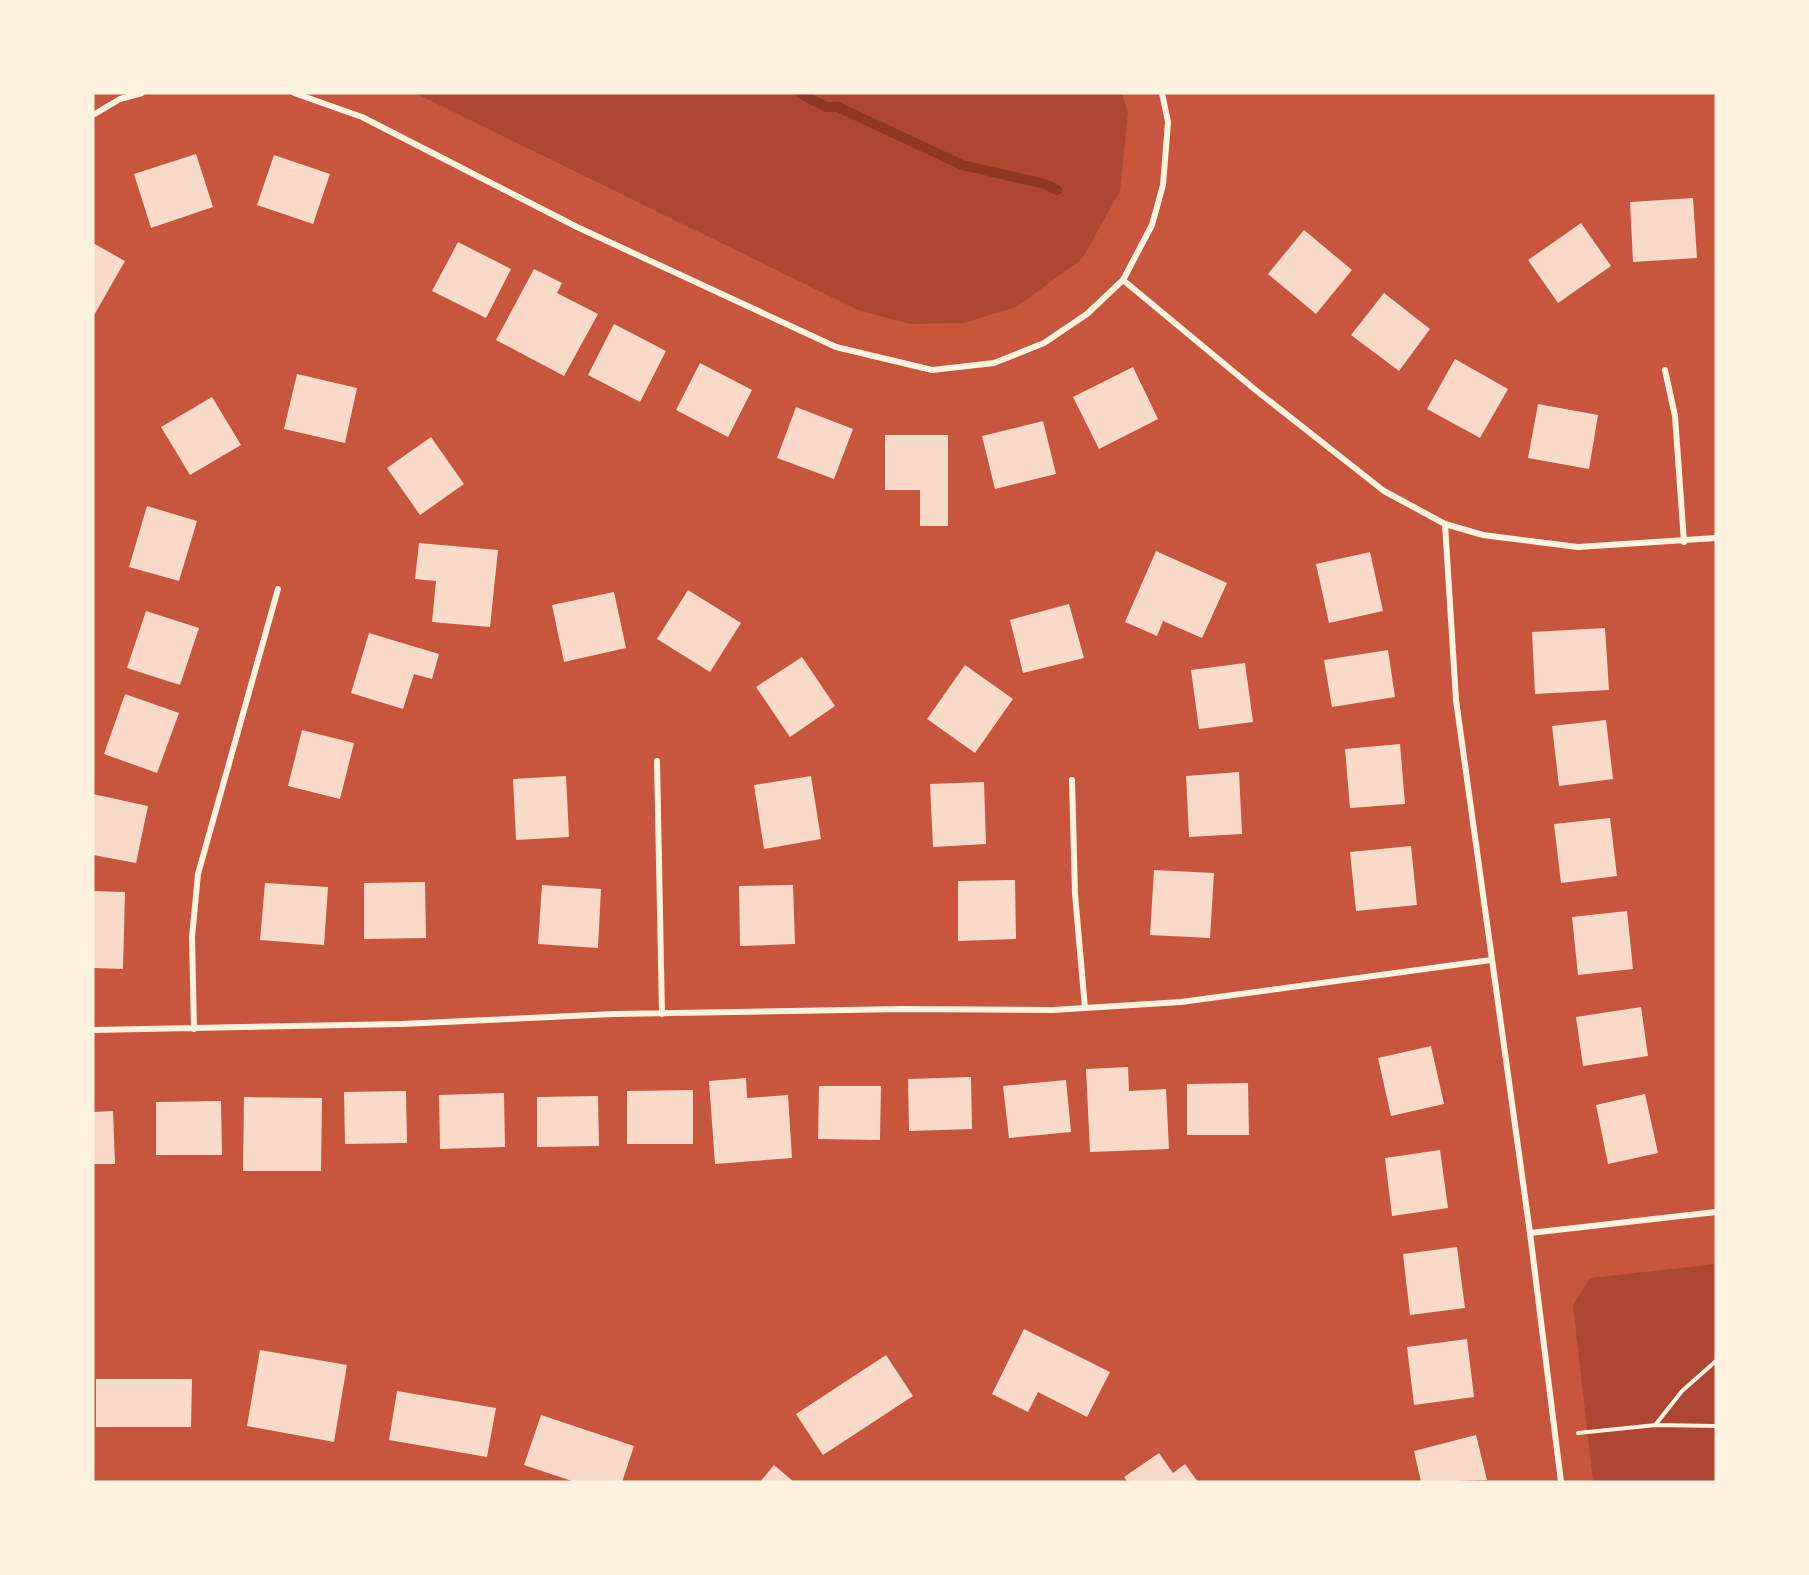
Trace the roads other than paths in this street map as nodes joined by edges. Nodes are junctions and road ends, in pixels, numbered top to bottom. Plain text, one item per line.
1 (142, 93) edge
2 (294, 93) edge
3 (1162, 93) edge
4 (93, 115) edge
5 (1123, 280) junction
6 (1665, 370) dead end
7 (1445, 524) junction
8 (1716, 538) edge
9 (1684, 542) junction
10 (278, 589) dead end
11 (657, 761) dead end
12 (1072, 780) dead end
13 (1491, 960) junction
14 (1085, 1008) junction
15 (662, 1014) junction
16 (194, 1029) junction
17 (93, 1030) edge
18 (1716, 1212) edge
19 (1530, 1233) junction
20 (1561, 1482) edge

1 - 4 street
2 - 5 street
3 - 5 street
5 - 7 street
6 - 9 street
7 - 9 street
7 - 13 street
8 - 9 street
10 - 16 street
11 - 15 street
12 - 14 street
13 - 14 street
13 - 19 street
14 - 15 street
15 - 16 street
16 - 17 street
18 - 19 street
19 - 20 street

